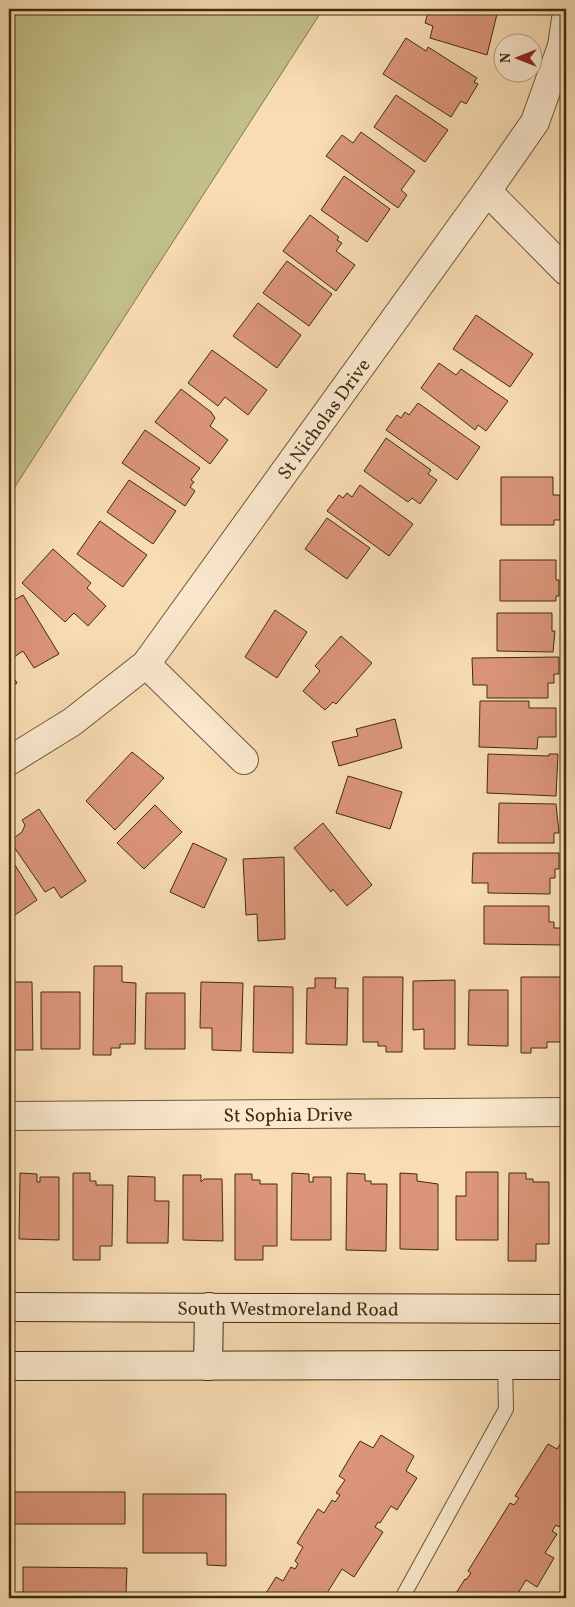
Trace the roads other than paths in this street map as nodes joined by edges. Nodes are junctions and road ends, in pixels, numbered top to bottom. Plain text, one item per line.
1 (566, 19) edge
2 (487, 191) junction
3 (566, 271) edge
4 (146, 664) junction
5 (244, 760) dead end
6 (9, 761) edge
7 (566, 1112) edge
8 (9, 1116) edge
9 (9, 1307) edge
10 (209, 1307) junction
11 (566, 1309) edge
12 (505, 1365) junction
13 (566, 1365) edge
14 (9, 1366) edge
15 (208, 1366) junction
16 (402, 1598) edge

1 - 2 street, St Nicholas Drive
2 - 3 street
2 - 4 street, St Nicholas Drive
4 - 5 street
4 - 6 street, St Nicholas Drive
7 - 8 street, St Sophia Drive
9 - 10 street, South Westmoreland Road
10 - 11 street, South Westmoreland Road
10 - 15 street
12 - 13 street
12 - 15 street
12 - 16 lane
14 - 15 street

